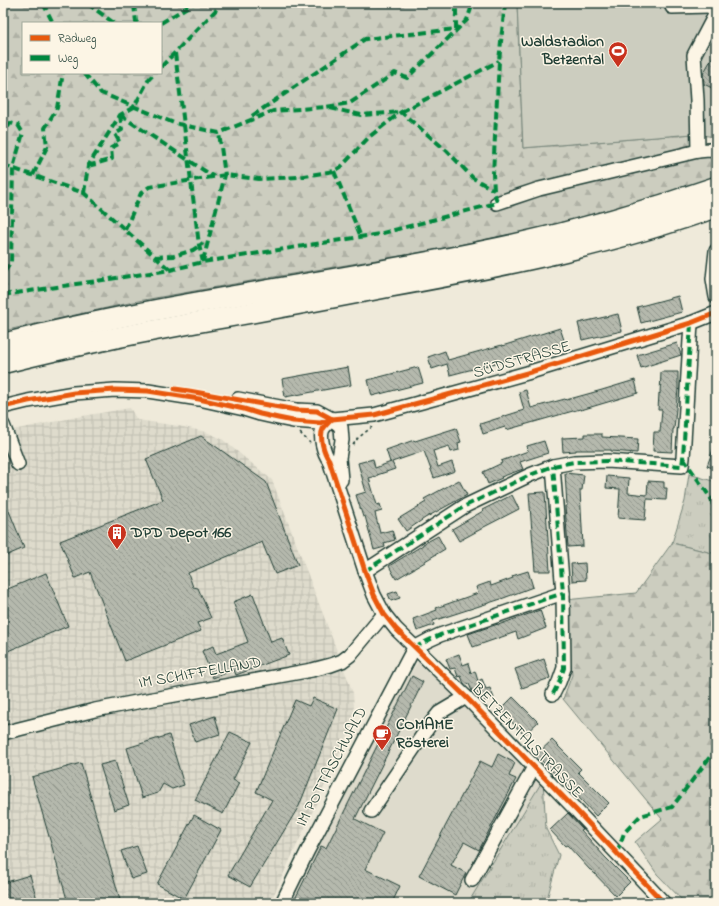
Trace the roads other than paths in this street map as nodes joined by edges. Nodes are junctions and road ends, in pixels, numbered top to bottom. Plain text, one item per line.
1 (672, 3) edge
2 (709, 4) edge
3 (698, 151) junction
4 (716, 151) edge
5 (716, 187) edge
6 (497, 203) dead end
7 (716, 207) edge
8 (716, 252) edge
9 (716, 297) edge
10 (716, 313) edge
11 (691, 323) junction
12 (3, 344) edge
13 (3, 363) edge
14 (3, 407) edge
15 (332, 419) junction
16 (3, 425) edge
17 (18, 464) dead end
18 (553, 466) junction
19 (343, 502) junction
20 (365, 572) junction
21 (563, 593) junction
22 (384, 614) junction
23 (414, 648) junction
24 (552, 694) dead end
25 (466, 697) junction
26 (3, 733) edge
27 (534, 767) junction
28 (371, 811) dead end
29 (472, 880) dead end
30 (282, 903) edge
31 (664, 903) edge

1 - 2 street
2 - 3 street
3 - 4 street
3 - 6 street
5 - 12 highway
7 - 13 highway
8 - 9 street
10 - 11 street, SÜDSTRASSE
11 - 15 street, SÜDSTRASSE
11 - 18 street
14 - 15 street
15 - 19 street
15 - 19 street
16 - 17 street
18 - 20 street
18 - 21 street
19 - 20 street, BETZENTALSTRASSE
20 - 22 street, BETZENTALSTRASSE
21 - 23 street
21 - 24 street
22 - 23 street, BETZENTALSTRASSE
22 - 26 street, IM SCHIFFELLAND
23 - 25 street, BETZENTALSTRASSE
23 - 30 street, IM POTTASCHWALD
25 - 27 street, BETZENTALSTRASSE
25 - 28 street
27 - 29 street
27 - 31 street, BETZENTALSTRASSE

